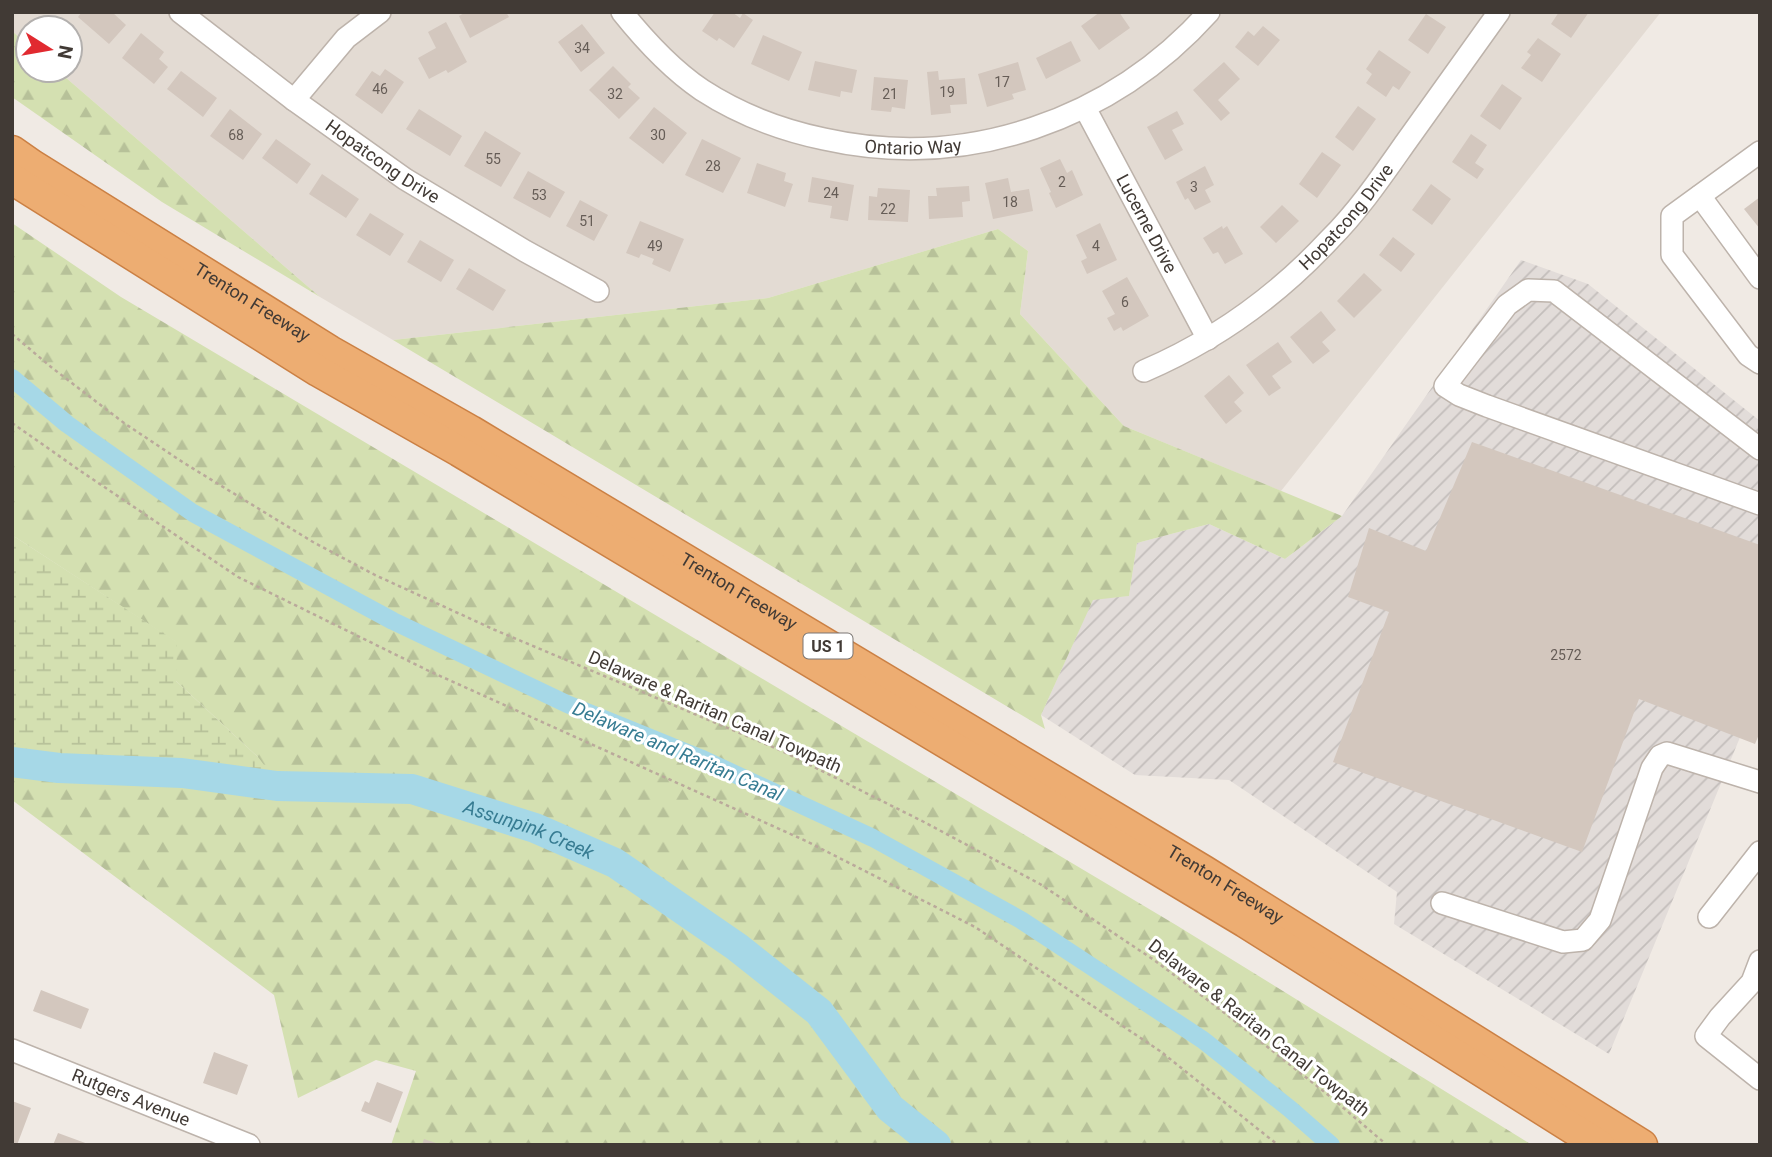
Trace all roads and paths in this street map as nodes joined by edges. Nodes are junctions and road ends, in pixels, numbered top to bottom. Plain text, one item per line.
1 (180, 12) edge
2 (380, 12) edge
3 (622, 12) edge
4 (1209, 12) edge
5 (1499, 12) edge
6 (294, 100) junction
7 (1085, 107) junction
8 (12, 151) edge
9 (1760, 152) edge
10 (12, 179) edge
11 (1700, 196) junction
12 (1760, 278) edge
13 (598, 291) dead end
14 (12, 334) edge
15 (1208, 339) junction
16 (1760, 363) edge
17 (1144, 371) dead end
18 (12, 423) edge
19 (1760, 449) edge
20 (1760, 503) edge
21 (1760, 782) edge
22 (1760, 852) edge
23 (1442, 903) dead end
24 (1709, 918) dead end
25 (1760, 961) edge
26 (12, 1050) edge
27 (1760, 1079) edge
28 (249, 1145) edge
29 (1278, 1145) edge
30 (1387, 1145) edge
31 (1599, 1145) edge
32 (1643, 1145) edge

1 - 6 street, Hopatcong Drive
2 - 6 street
3 - 7 street, Ontario Way
4 - 7 street, Ontario Way
5 - 15 street, Hopatcong Drive
6 - 13 street, Hopatcong Drive
7 - 15 street, Lucerne Drive
8 - 32 highway, Trenton Freeway / US 1
9 - 11 street
10 - 31 highway, Trenton Freeway / US 1
11 - 12 street
11 - 16 street
14 - 30 path, Delaware & Raritan Canal Towpath
15 - 17 street, Hopatcong Drive
18 - 29 path
19 - 20 street
21 - 23 street
22 - 24 street
25 - 27 street
26 - 28 street, Rutgers Avenue

